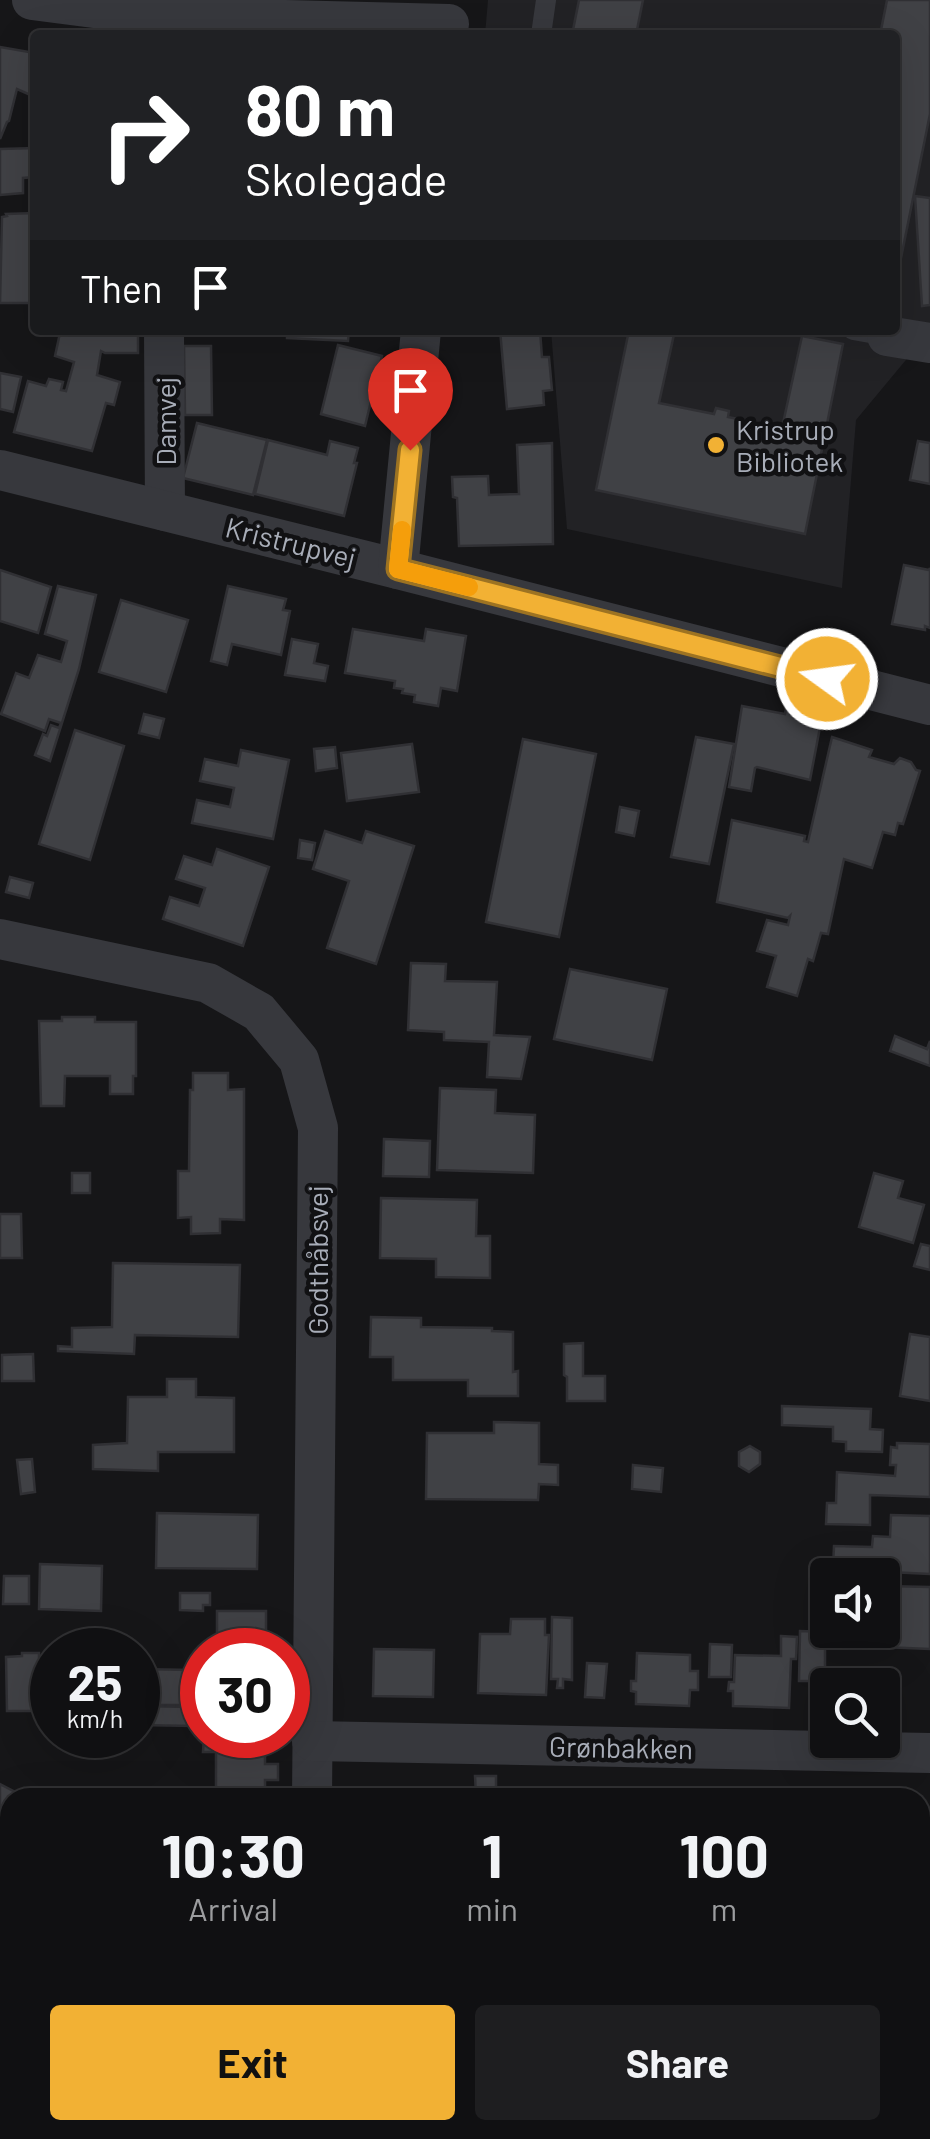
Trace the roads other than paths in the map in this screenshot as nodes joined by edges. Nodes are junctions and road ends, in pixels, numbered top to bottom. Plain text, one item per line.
1 (32, 0) edge
2 (546, 0) edge
3 (245, 9) edge
4 (145, 16) edge
5 (449, 20) edge
6 (543, 30) edge
7 (164, 335) edge
8 (421, 335) edge
9 (881, 335) edge
10 (930, 344) edge
11 (0, 470) edge
12 (165, 511) junction
13 (398, 569) junction
14 (930, 705) edge
15 (0, 939) edge
16 (312, 1742) junction
17 (930, 1753) edge
18 (312, 1788) edge

1 - 4 street
2 - 6 lane
3 - 4 street
3 - 5 street
7 - 12 street, Damvej
8 - 13 street
9 - 10 street
11 - 12 street, Kristrupvej
12 - 13 street, Kristrupvej
13 - 14 street, Kristrupvej
15 - 16 street, Godthåbsvej
16 - 17 street, Grønbakken
16 - 18 street, Godthåbsvej

